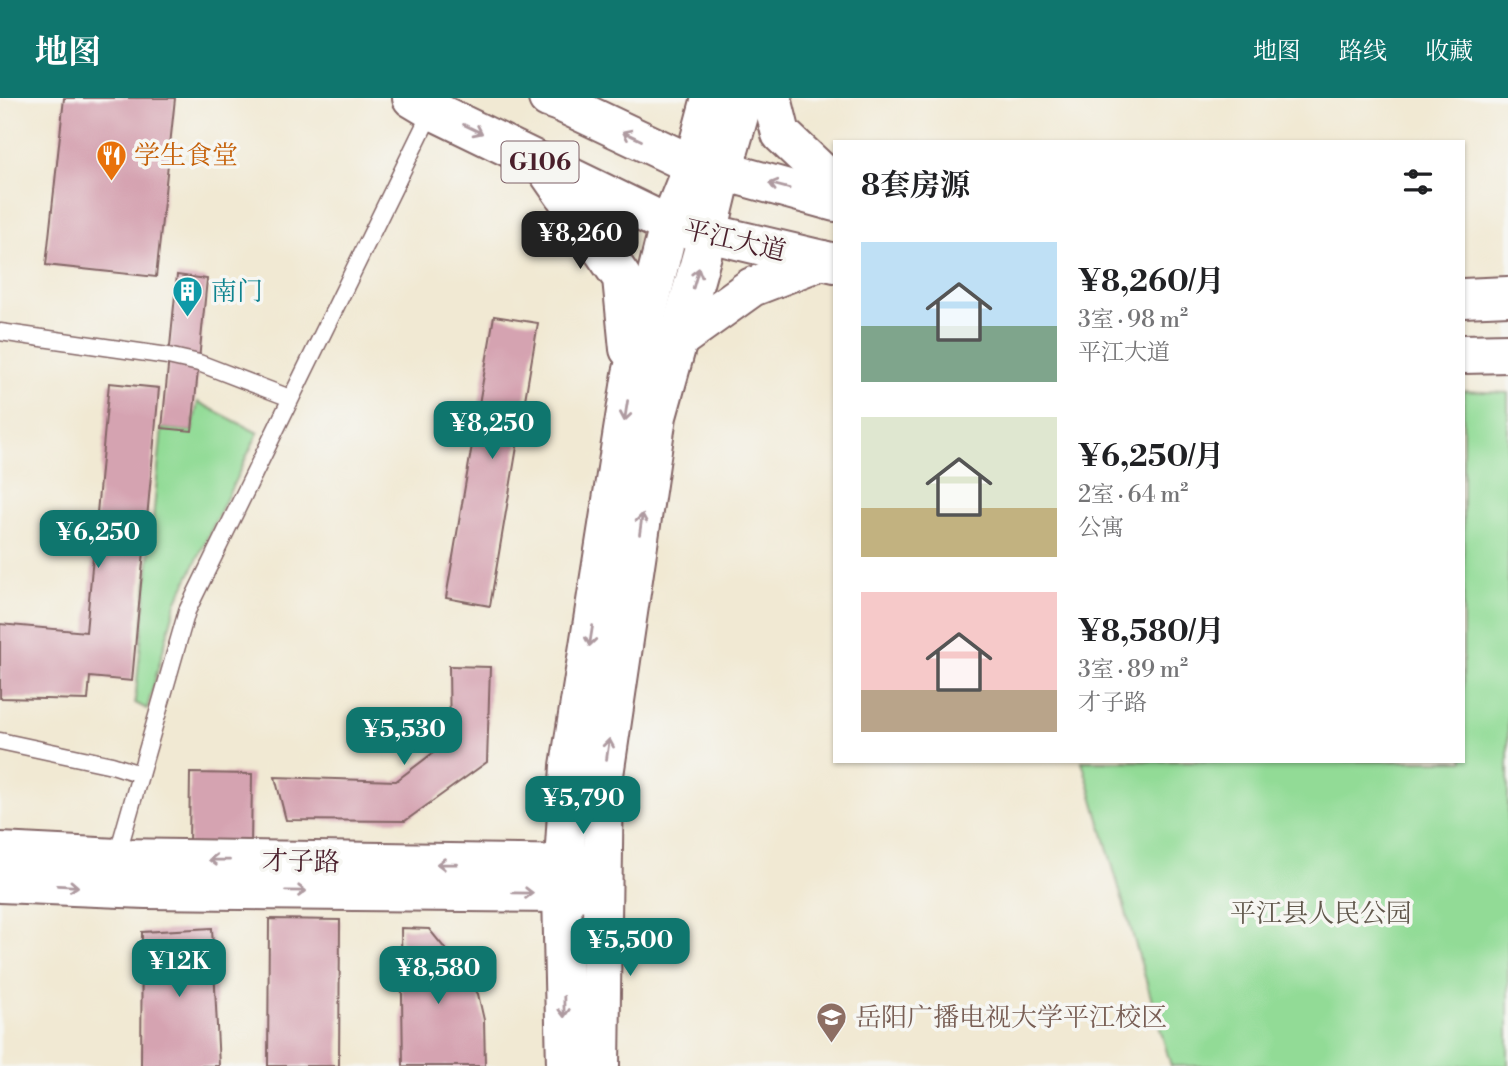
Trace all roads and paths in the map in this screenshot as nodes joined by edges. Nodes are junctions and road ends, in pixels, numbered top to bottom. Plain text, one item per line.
1 (711, 98) edge
2 (744, 98) edge
3 (772, 98) edge
4 (561, 100) edge
5 (422, 104) edge
6 (542, 163) junction
7 (708, 168) junction
8 (833, 182) edge
9 (833, 201) edge
10 (669, 225) junction
11 (708, 233) junction
12 (828, 261) edge
13 (1508, 296) edge
14 (1465, 298) edge
15 (0, 332) edge
16 (678, 340) junction
17 (1508, 353) edge
18 (1465, 354) edge
19 (632, 374) junction
20 (290, 398) junction
21 (0, 741) edge
22 (140, 774) junction
23 (0, 852) edge
24 (113, 873) junction
25 (602, 878) junction
26 (563, 880) junction
27 (0, 883) edge
28 (566, 1066) edge
29 (600, 1066) edge

1 - 7 main road
2 - 7 main road
3 - 8 main road
7 -> 4 main road, G106
5 -> 6 main road, 平江大道 / G106
5 - 20 lane
6 - 10 main road, 平江大道 / G106
6 - 19 main road
9 -> 7 main road, G106
7 - 10 main road
7 - 11 main road
10 - 11 main road, 平江大道 / G106
10 - 19 main road
11 - 12 main road, 平江大道 / G106
16 -> 11 main road
12 - 16 main road
13 - 14 main road
15 - 20 lane
25 -> 16 main road
17 - 18 main road
19 -> 26 main road
20 - 22 lane
21 - 22 lane
22 - 24 lane
23 - 24 main road, 才子路
24 - 26 main road, 才子路
27 -> 24 main road, 才子路
25 - 26 main road, 才子路
25 - 29 main road
26 -> 28 main road

